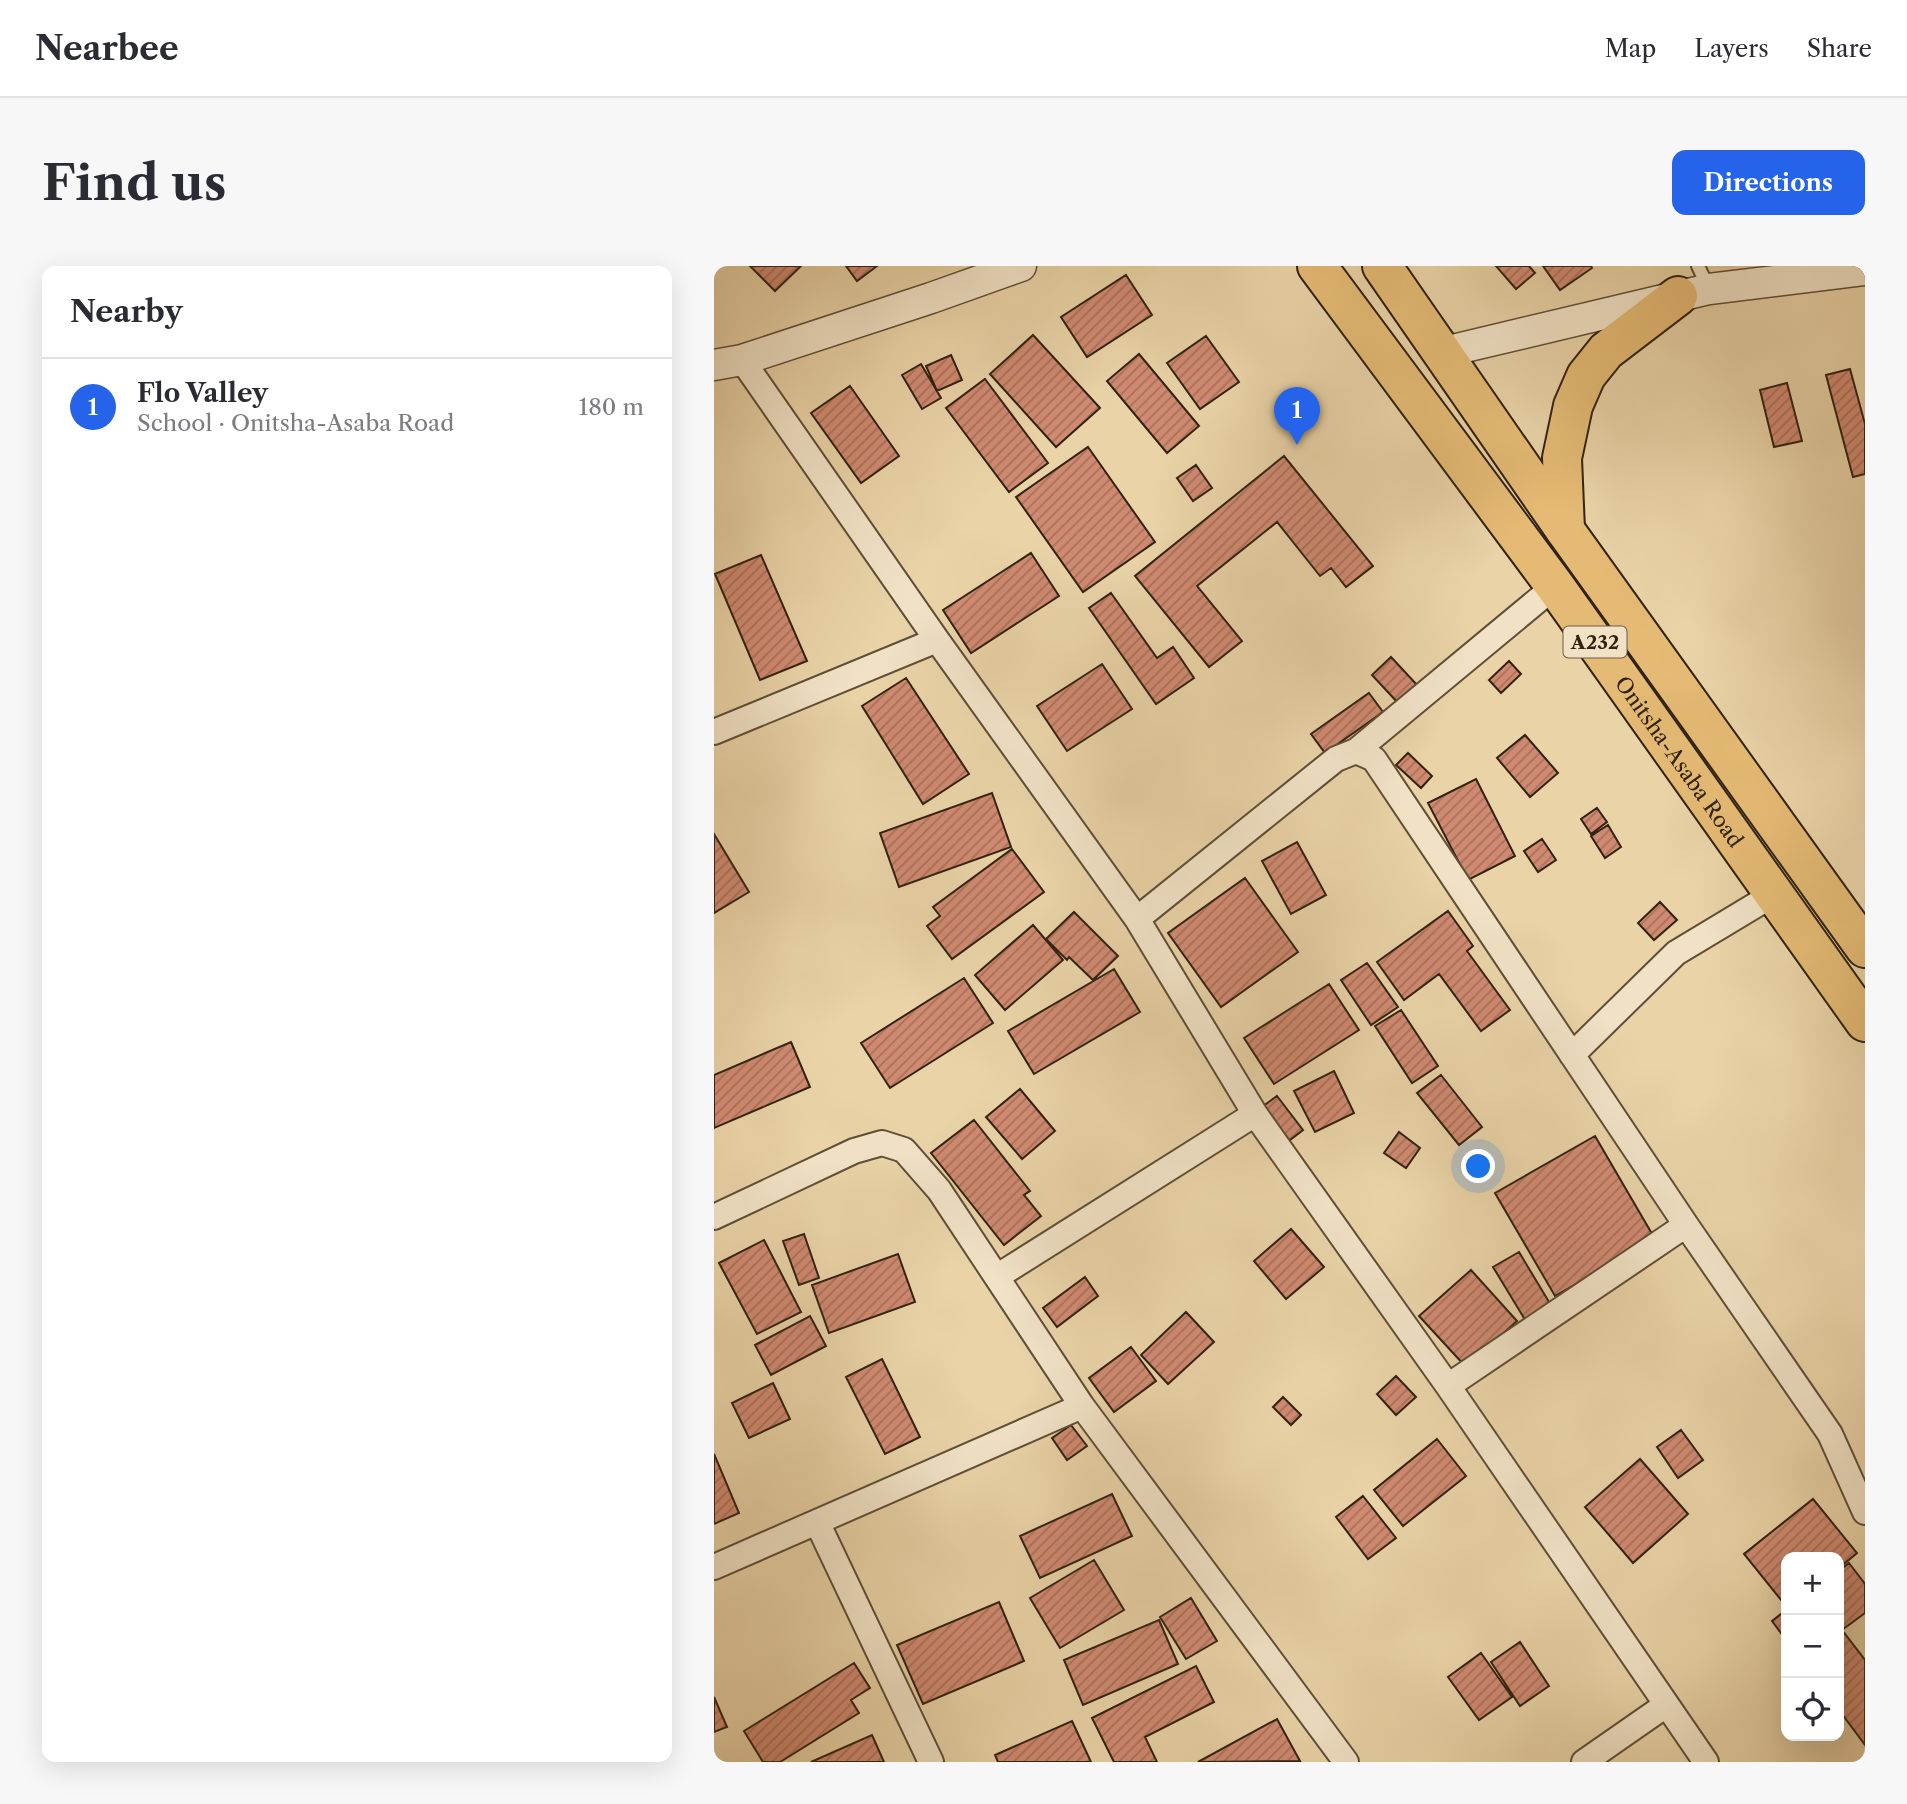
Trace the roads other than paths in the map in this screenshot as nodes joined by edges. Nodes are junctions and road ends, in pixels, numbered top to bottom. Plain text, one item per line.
1 (1021, 266) edge
2 (1317, 266) edge
3 (1382, 266) edge
4 (1865, 270) edge
5 (1695, 284) edge
6 (1444, 352) junction
7 (728, 362) edge
8 (1565, 530) junction
9 (1555, 586) junction
10 (937, 640) junction
11 (714, 732) edge
12 (1356, 751) junction
13 (1774, 894) junction
14 (1136, 919) junction
15 (1865, 948) edge
16 (1865, 1022) edge
17 (1572, 1055) junction
18 (1255, 1114) junction
19 (714, 1217) edge
20 (1686, 1226) junction
21 (998, 1276) junction
22 (1448, 1385) junction
23 (1082, 1406) junction
24 (1865, 1513) edge
25 (817, 1522) junction
26 (714, 1567) edge
27 (1666, 1705) junction
28 (931, 1762) edge
29 (1346, 1762) edge
30 (1584, 1762) edge
31 (1706, 1762) edge

1 - 7 street
2 - 9 highway, Onitsha-Asaba Road / A232
3 - 6 highway, A232
4 - 5 street
5 - 6 street
5 - 8 highway
6 - 8 highway, A232
7 - 10 street
8 - 15 highway, A232
9 - 12 street
9 - 13 highway, Onitsha-Asaba Road / A232
10 - 11 street
10 - 14 street
12 - 14 street
12 - 17 street
13 - 16 highway, Onitsha-Asaba Road / A232
13 - 17 street
14 - 18 street
17 - 20 street
18 - 21 street
18 - 22 street
19 - 21 street
20 - 22 street
20 - 24 street
21 - 23 street
22 - 27 street
23 - 25 street
23 - 29 street
25 - 26 street
25 - 28 street
27 - 30 street
27 - 31 street

